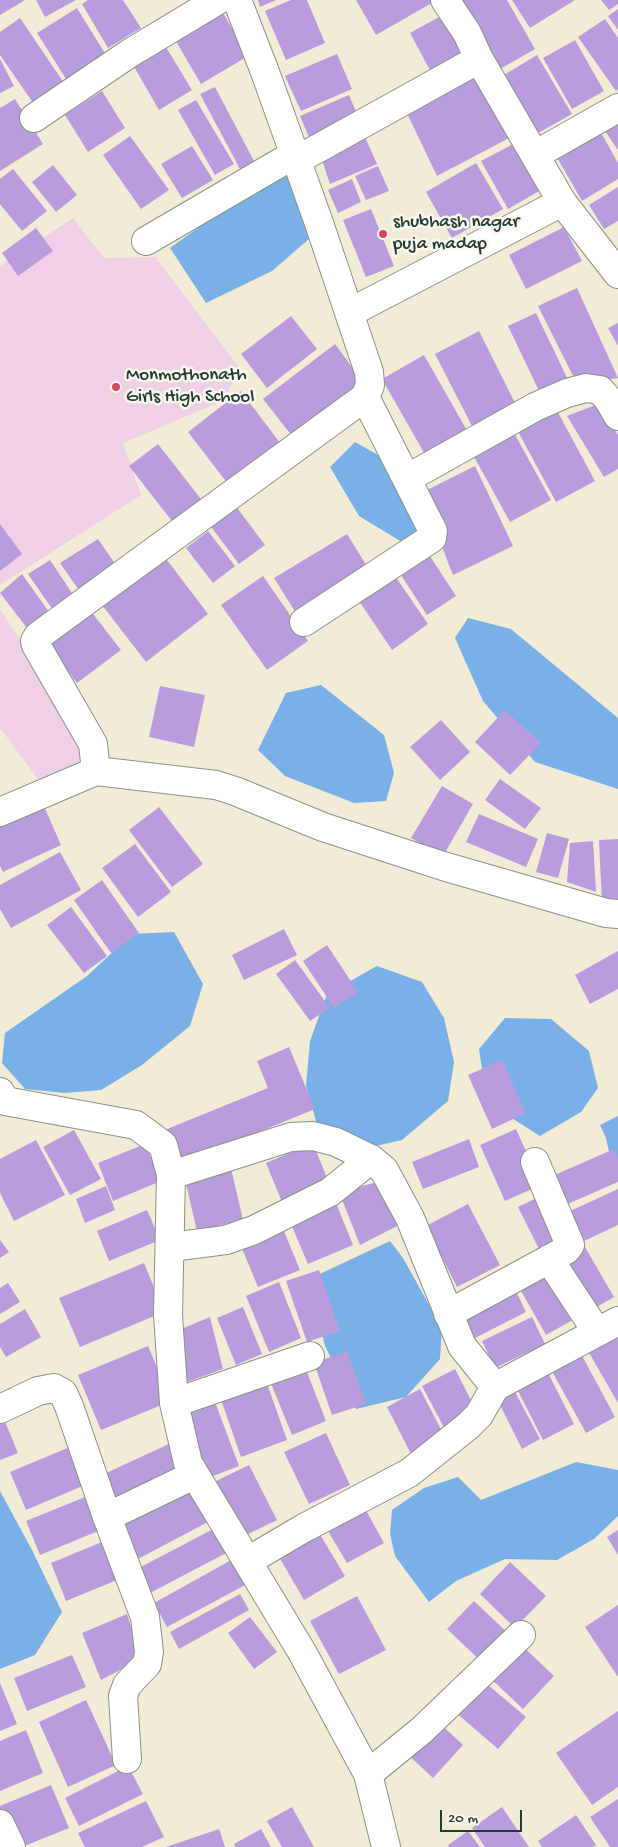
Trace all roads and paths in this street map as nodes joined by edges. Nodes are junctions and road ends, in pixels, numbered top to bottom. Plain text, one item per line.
1 (218, 0) edge
2 (237, 0) edge
3 (445, 0) edge
4 (479, 59) junction
5 (618, 108) edge
6 (34, 118) dead end
7 (535, 155) junction
8 (296, 157) junction
9 (562, 202) junction
10 (146, 241) dead end
11 (618, 274) edge
12 (349, 312) junction
13 (365, 397) junction
14 (618, 416) edge
15 (408, 478) junction
16 (304, 622) dead end
17 (96, 771) junction
18 (0, 812) edge
19 (618, 914) edge
20 (2, 1099) edge
21 (371, 1159) junction
22 (535, 1162) dead end
23 (171, 1175) junction
24 (170, 1247) junction
25 (549, 1259) junction
26 (448, 1314) junction
27 (608, 1326) edge
28 (310, 1356) dead end
29 (495, 1387) junction
30 (174, 1403) junction
31 (0, 1409) edge
32 (194, 1475) junction
33 (107, 1516) junction
34 (248, 1560) junction
35 (521, 1635) dead end
36 (127, 1759) dead end
37 (368, 1774) junction
38 (0, 1824) edge
39 (11, 1847) edge
40 (386, 1847) edge

1 - 6 street
2 - 8 street
3 - 4 street
4 - 7 street
4 - 8 street
5 - 7 street
7 - 9 street
8 - 10 street
8 - 12 street
9 - 11 street
9 - 12 street
12 - 13 street
13 - 15 street
13 - 17 street
14 - 15 street
15 - 16 street
17 - 18 street
17 - 19 street
20 - 23 street
21 - 23 street
21 - 24 street
21 - 26 street
22 - 25 street
23 - 24 street
24 - 30 street
25 - 26 street
25 - 27 street
26 - 29 street
27 - 29 street
28 - 30 street
29 - 34 street
30 - 32 street
31 - 33 street
32 - 33 street
32 - 34 street
33 - 36 street
34 - 37 street
35 - 37 street
37 - 40 street
38 - 39 street

